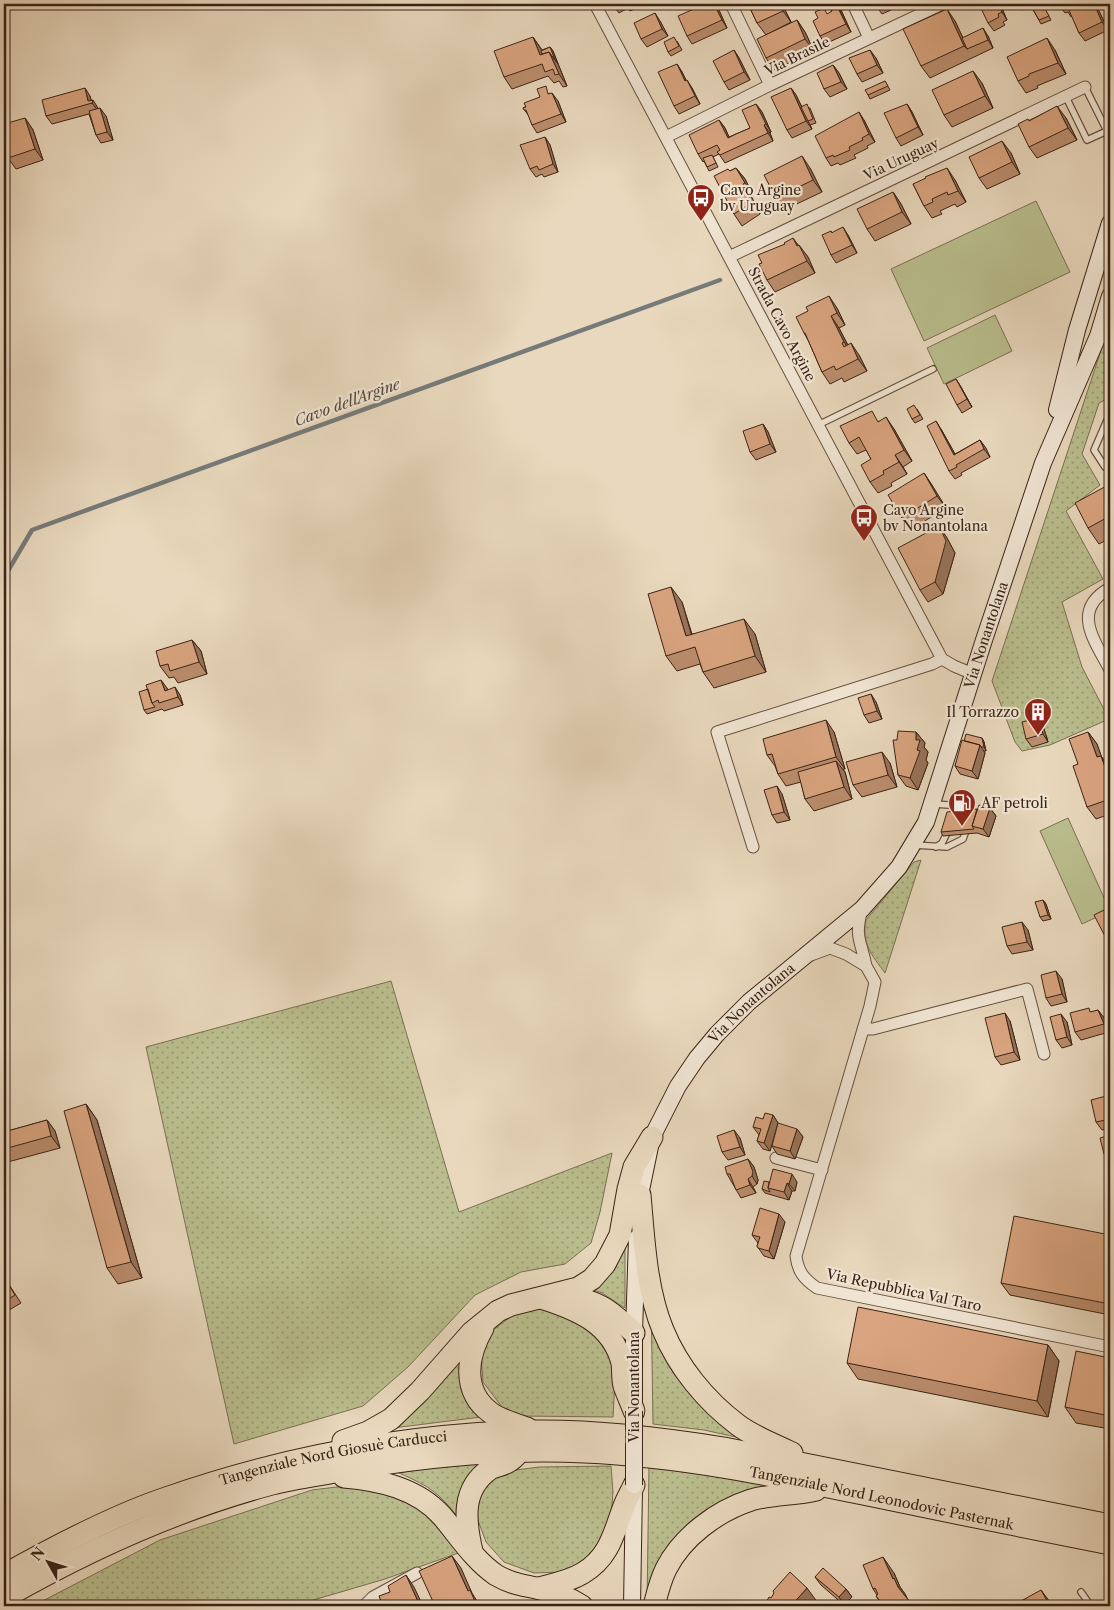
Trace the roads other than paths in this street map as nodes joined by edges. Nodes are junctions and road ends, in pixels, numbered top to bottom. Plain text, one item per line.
1 (594, 4) edge
2 (731, 4) edge
3 (853, 4) edge
4 (942, 4) edge
5 (869, 38) junction
6 (770, 85) junction
7 (1085, 87) joint
8 (1066, 97) junction
9 (666, 137) junction
10 (1110, 222) edge
11 (729, 257) junction
12 (1110, 296) edge
13 (932, 369) dead end
14 (1110, 418) edge
15 (818, 425) junction
16 (1046, 456) junction
17 (1110, 464) edge
18 (1110, 588) edge
19 (942, 659) junction
20 (1110, 670) edge
21 (973, 674) junction
22 (932, 804) junction
23 (954, 805) junction
24 (913, 845) junction
25 (754, 847) dead end
26 (936, 847) junction
27 (862, 909) junction
28 (805, 957) junction
29 (866, 966) junction
30 (863, 1029) junction
31 (1044, 1054) dead end
32 (652, 1137) junction
33 (776, 1158) dead end
34 (822, 1170) junction
35 (640, 1195) junction
36 (563, 1293) junction
37 (539, 1298) junction
38 (487, 1322) junction
39 (634, 1333) junction
40 (1110, 1347) edge
41 (634, 1411) junction
42 (534, 1431) junction
43 (685, 1442) joint
44 (521, 1451) junction
45 (651, 1458) joint
46 (286, 1462) junction
47 (814, 1465) junction
48 (316, 1476) junction
49 (634, 1485) junction
50 (829, 1487) junction
51 (1110, 1525) edge
52 (1110, 1544) edge
53 (472, 1551) junction
54 (417, 1573) dead end
55 (4, 1575) edge
56 (539, 1588) junction
57 (1081, 1592) dead end
58 (4, 1598) edge
59 (364, 1606) edge
60 (582, 1606) edge
61 (632, 1606) edge
62 (654, 1606) edge
63 (1091, 1606) edge

1 - 9 street, Strada Cavo Argine
2 - 6 street
3 - 5 street
4 - 5 street, Via Brasile
5 - 6 street, Via Brasile
6 - 9 street, Via Brasile
7 - 8 street, Via Uruguay
7 - 8 lane
8 - 11 street, Via Uruguay
9 - 11 street, Strada Cavo Argine
10 - 16 main road, Via Nonantolana
11 - 15 street, Strada Cavo Argine
12 - 16 main road, Via Nonantolana
13 - 15 lane
14 - 17 lane
15 - 19 street, Strada Cavo Argine
16 - 21 main road, Via Nonantolana
18 - 20 street
19 - 21 street
19 - 25 street
21 - 22 main road, Via Nonantolana
22 - 23 lane
22 - 24 main road, Via Nonantolana
23 - 26 lane
23 - 26 lane
24 - 26 lane
24 - 27 main road, Via Nonantolana
27 - 28 main road, Via Nonantolana
27 - 29 street, Via Repubblica Val Taro
28 - 29 street
28 - 32 main road, Via Nonantolana
29 - 30 street, Via Repubblica Val Taro
30 - 31 street
30 - 34 street, Via Repubblica Val Taro
32 - 35 main road, Via Nonantolana
32 - 36 highway
33 - 34 street
34 - 40 street, Via Repubblica Val Taro
35 - 39 main road, Via Nonantolana
35 - 47 highway
36 - 37 highway
36 - 39 highway
37 - 38 highway
37 - 41 highway
38 - 42 highway
38 - 46 highway
39 - 41 main road, Via Nonantolana
41 - 49 main road, Via Nonantolana, bridge
42 - 43 highway, Tangenziale Nord Giosuè Carducci
42 - 46 highway, Tangenziale Nord Giosuè Carducci
43 - 47 highway, Tangenziale Nord Leonodovic Pasternak
44 - 45 highway, Tangenziale Nord Giosuè Carducci
44 - 48 highway, Tangenziale Nord Giosuè Carducci
44 - 53 highway
45 - 50 highway, Tangenziale Nord Leonodovic Pasternak
46 - 55 highway, Tangenziale Nord Giosuè Carducci
47 - 51 highway, Tangenziale Nord Leonodovic Pasternak
48 - 53 highway
48 - 58 highway, Tangenziale Nord Giosuè Carducci
49 - 56 highway
49 - 61 main road, Via Nonantolana
50 - 52 highway, Tangenziale Nord Leonodovic Pasternak
50 - 62 highway
53 - 56 highway
54 - 59 street
56 - 60 highway
57 - 63 lane

